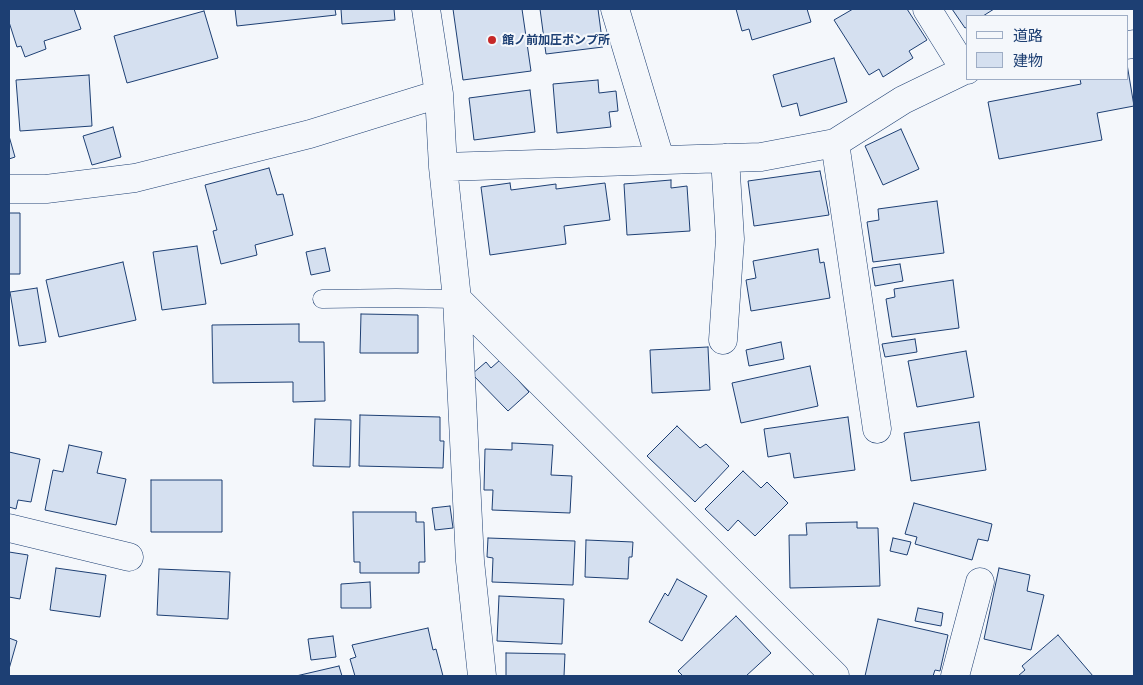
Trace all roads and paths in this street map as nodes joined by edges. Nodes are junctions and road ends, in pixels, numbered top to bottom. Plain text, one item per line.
1 (426, 9) edge
2 (615, 9) edge
3 (927, 9) edge
4 (966, 70) edge
5 (438, 94) junction
6 (835, 143) junction
7 (724, 158) junction
8 (660, 159) junction
9 (443, 167) junction
10 (9, 189) edge
11 (322, 299) dead end
12 (458, 299) junction
13 (724, 340) dead end
14 (877, 429) dead end
15 (9, 528) edge
16 (129, 557) dead end
17 (980, 582) dead end
18 (482, 676) edge
19 (834, 676) edge
20 (955, 676) edge

1 - 5 street
2 - 8 street
3 - 4 street
4 - 6 street
5 - 9 street
5 - 10 street
6 - 7 street
6 - 14 street
7 - 8 street
7 - 13 street
8 - 9 street
9 - 12 street
11 - 12 lane
12 - 18 street
12 - 19 street
15 - 16 street
17 - 20 street

